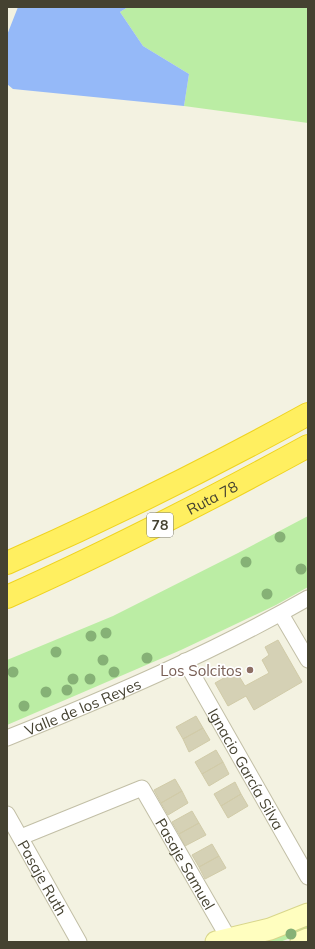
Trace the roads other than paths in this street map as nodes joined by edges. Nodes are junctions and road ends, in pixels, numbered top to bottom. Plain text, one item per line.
1 (308, 414) edge
2 (308, 446) edge
3 (7, 563) edge
4 (7, 596) edge
5 (308, 598) edge
6 (281, 614) junction
7 (308, 660) edge
8 (185, 661) junction
9 (7, 738) edge
10 (7, 814) edge
11 (20, 837) junction
12 (308, 877) edge
13 (308, 914) edge
14 (308, 939) edge
15 (222, 941) edge
16 (80, 942) edge
17 (301, 942) edge

1 - 3 highway, Ruta 78 / 78
2 - 4 highway, Ruta 78 / 78
5 - 6 street, Valle de los Reyes
6 - 7 street
6 - 8 street, Valle de los Reyes
8 - 9 street, Valle de los Reyes
8 - 12 street, Ignacio García Silva
10 - 11 street, Pasaje Ruth
11 - 15 street, Pasaje Samuel
11 - 16 street, Pasaje Ruth
13 - 15 street
14 - 17 street

